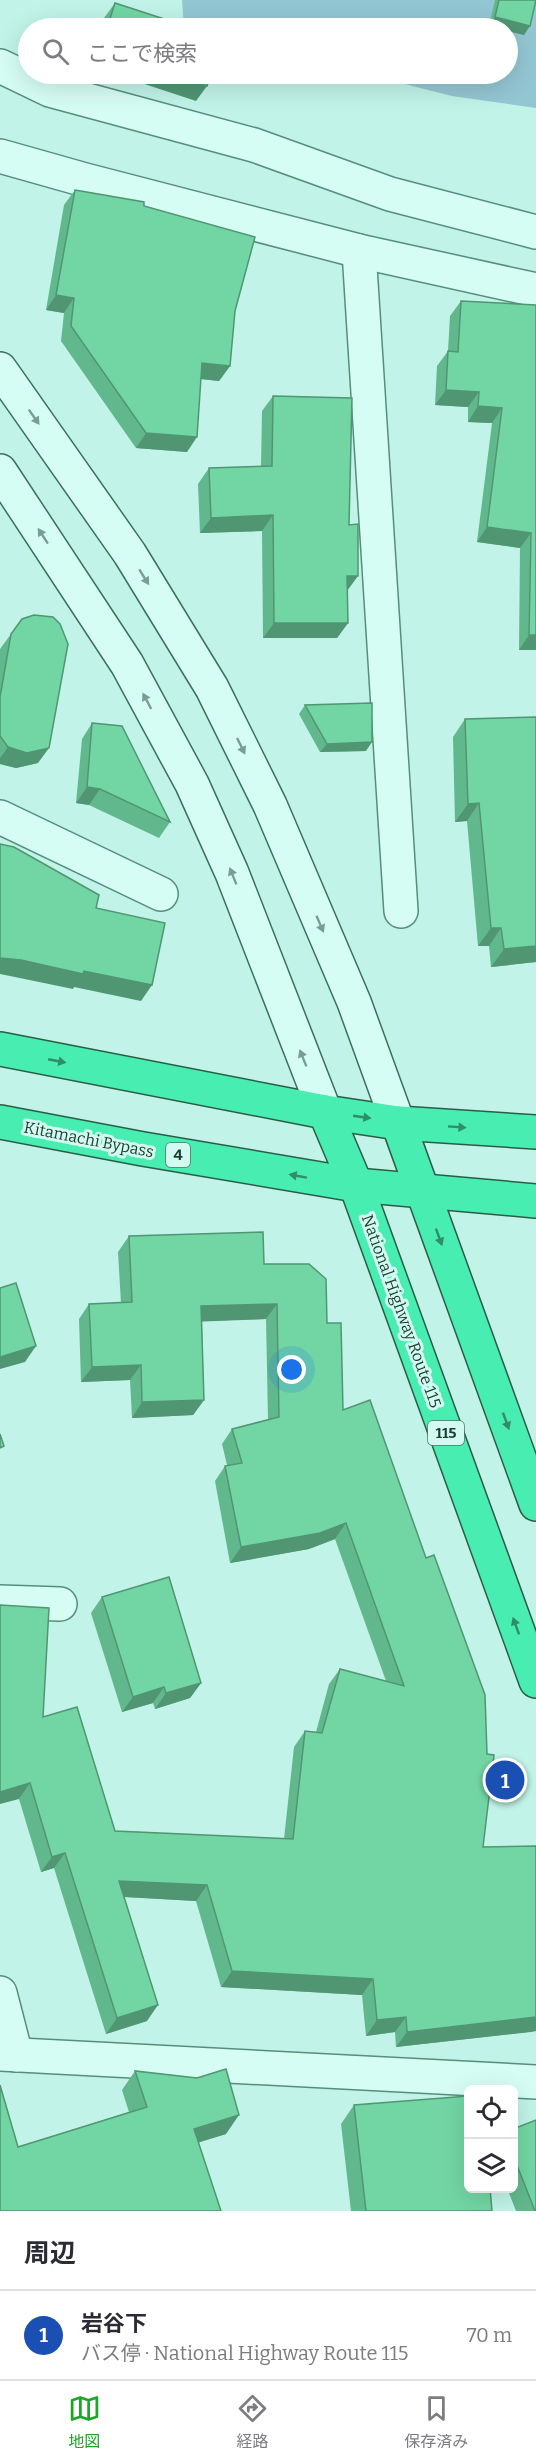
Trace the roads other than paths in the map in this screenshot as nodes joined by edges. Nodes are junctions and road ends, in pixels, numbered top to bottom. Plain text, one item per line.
1 (0, 66) edge
2 (18, 75) edge
3 (38, 84) edge
4 (0, 156) edge
5 (536, 232) edge
6 (360, 251) junction
7 (536, 290) edge
8 (0, 369) edge
9 (0, 471) edge
10 (0, 817) edge
11 (161, 894) dead end
12 (401, 911) dead end
13 (0, 1049) edge
14 (326, 1112) junction
15 (0, 1122) edge
16 (398, 1123) junction
17 (536, 1132) edge
18 (356, 1185) junction
19 (422, 1189) junction
20 (536, 1201) edge
21 (536, 1504) edge
22 (0, 1602) edge
23 (60, 1604) dead end
24 (536, 1680) edge
25 (0, 1993) edge
26 (8, 2054) edge
27 (536, 2082) edge

1 - 2 street
3 - 5 street
4 - 6 street
6 - 7 street
6 - 12 street
8 -> 16 street
14 -> 9 street
10 - 11 street
13 -> 14 highway
14 -> 16 highway
14 - 18 highway, National Highway Route 115 / 115
18 -> 15 highway, Kitamachi Bypass / 4
16 -> 17 highway
16 - 19 highway
18 - 19 highway, 4
24 -> 18 highway, National Highway Route 115 / 115
19 - 20 highway, 4
19 -> 21 highway
22 - 23 street
25 - 26 street
26 - 27 street

